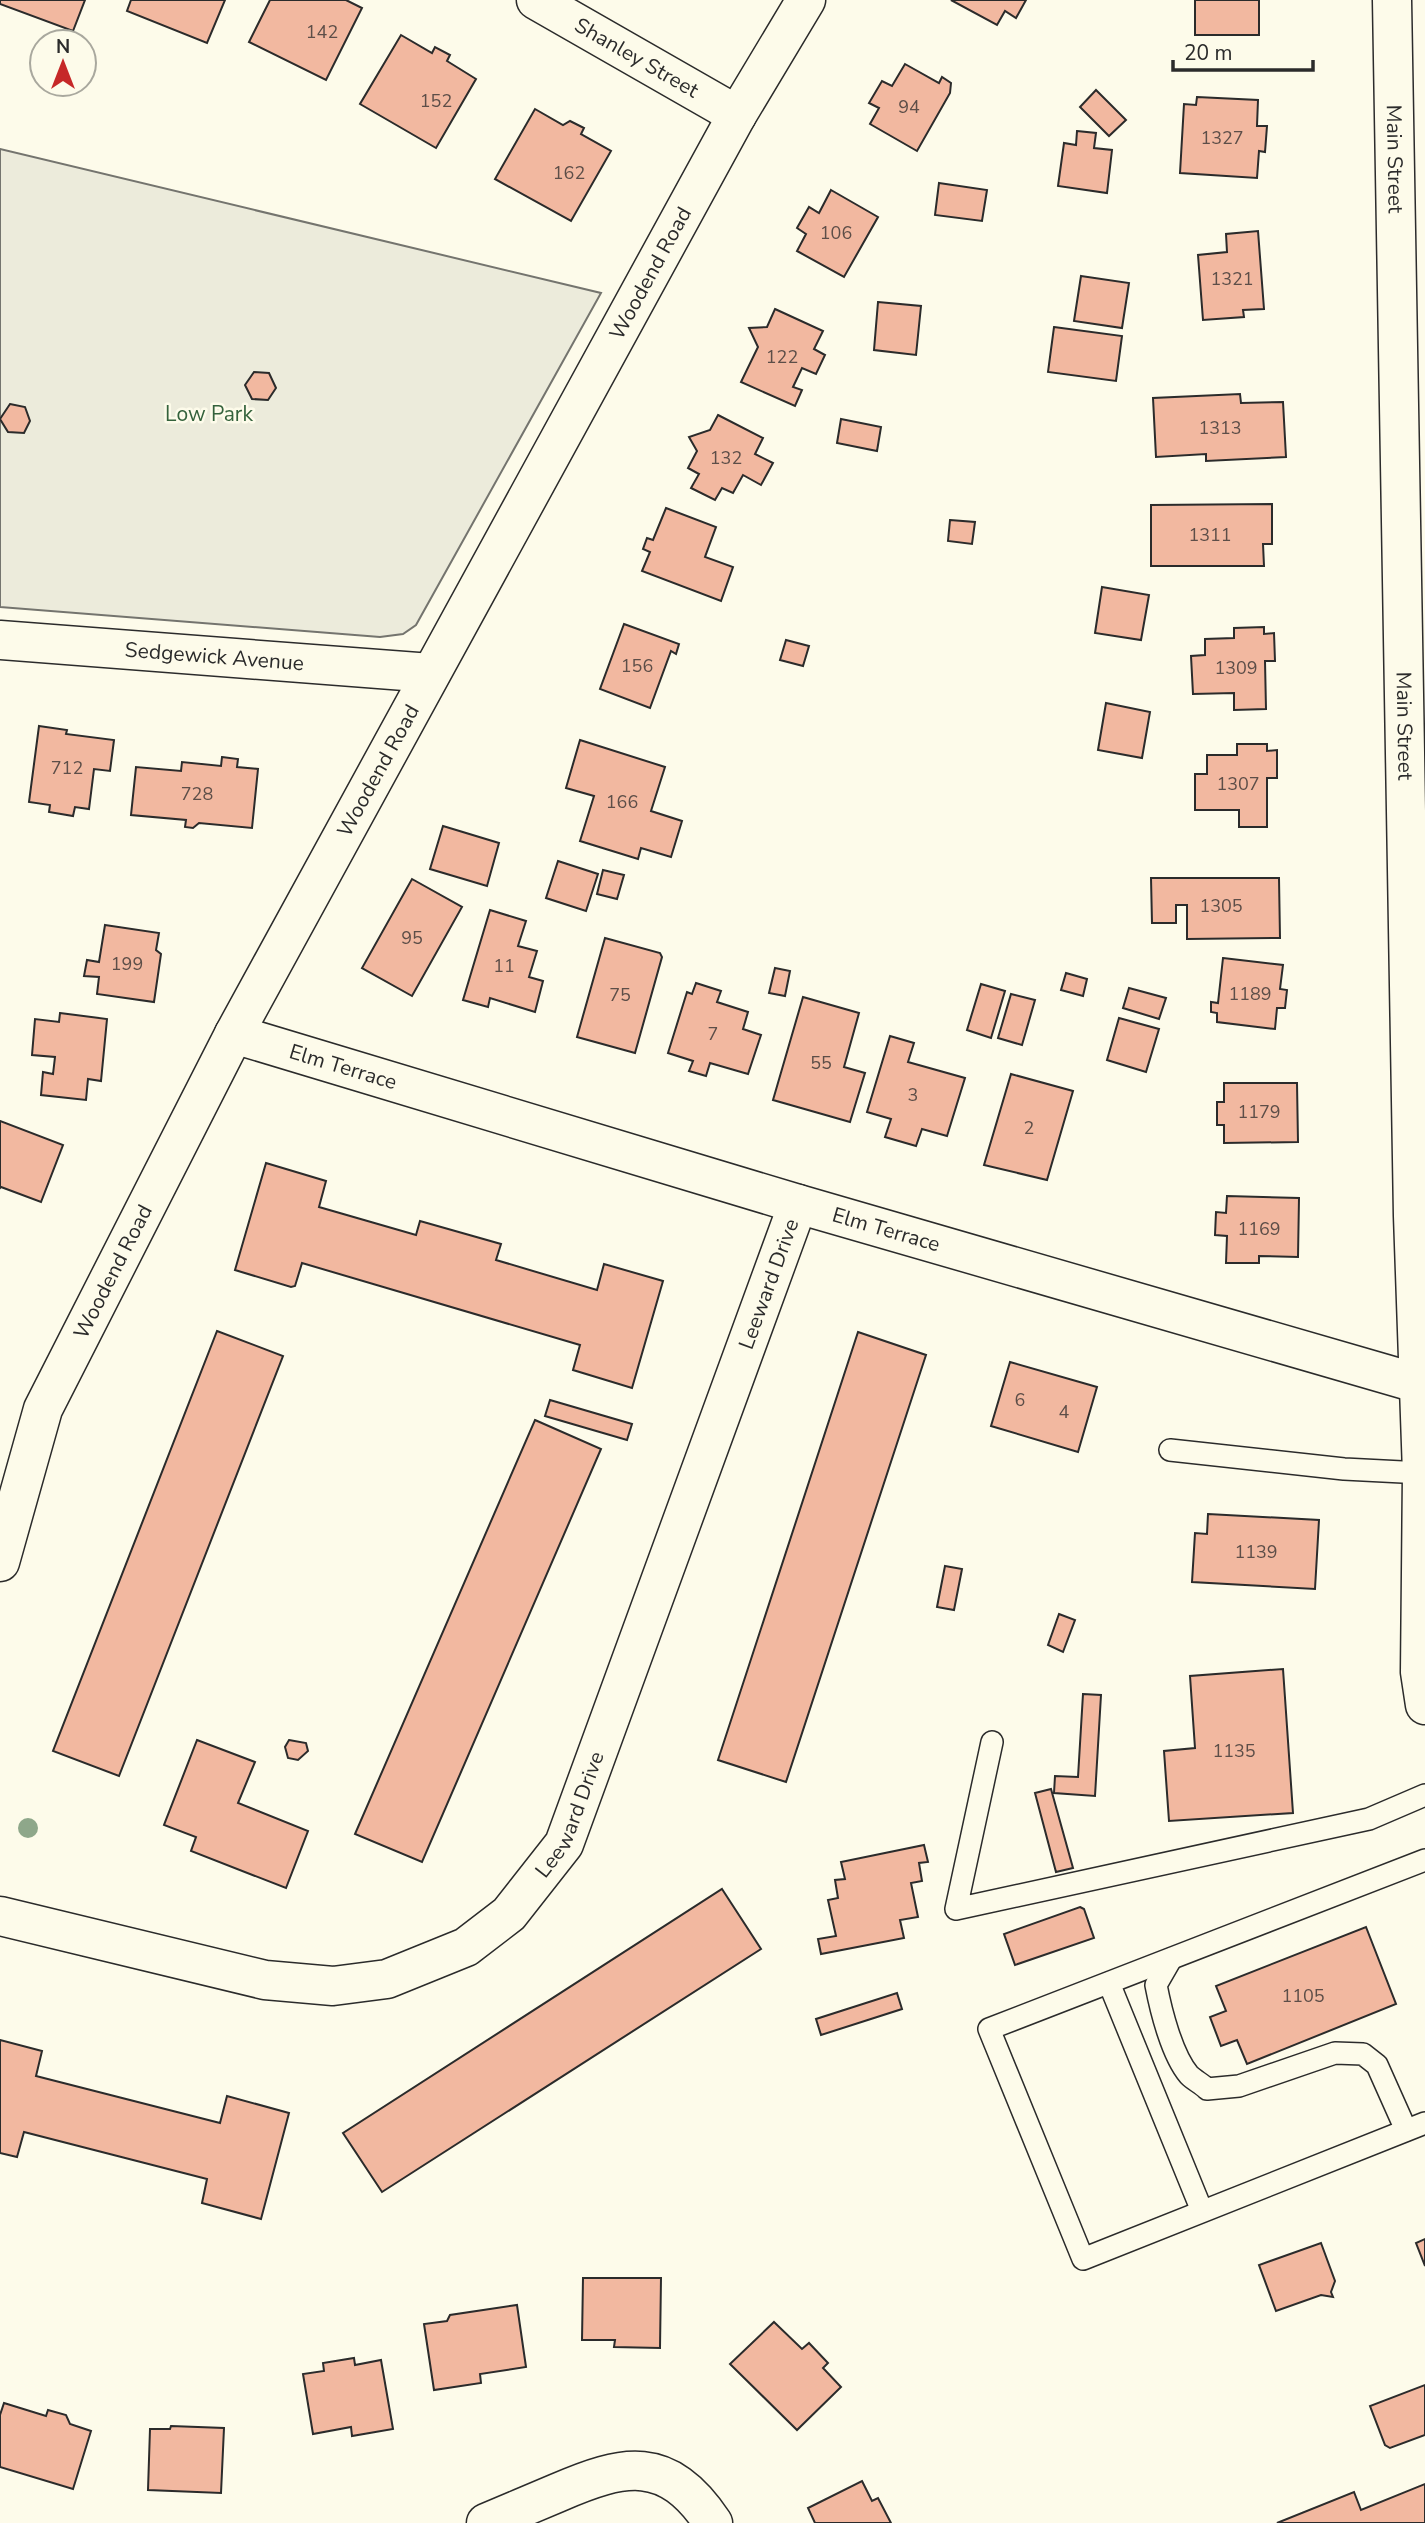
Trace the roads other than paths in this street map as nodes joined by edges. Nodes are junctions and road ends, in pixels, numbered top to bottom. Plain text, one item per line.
1 (536, 0) edge
2 (806, 0) edge
3 (1392, 0) edge
4 (737, 115) junction
5 (0, 640) edge
6 (431, 673) junction
7 (234, 1034) junction
8 (798, 1204) junction
9 (1419, 1215) edge
10 (1422, 1383) edge
11 (1170, 1450) dead end
12 (1422, 1473) junction
13 (0, 1562) edge
14 (1425, 1704) edge
15 (992, 1742) dead end
16 (1425, 1794) edge
17 (1425, 1860) edge
18 (0, 1916) edge
19 (1171, 1959) junction
20 (1109, 1983) junction
21 (1416, 2127) edge
22 (1202, 2211) junction
23 (486, 2523) edge
24 (713, 2523) edge

1 - 4 street, Shanley Street
2 - 4 street, Woodend Road
3 - 9 street, Main Street
4 - 6 street, Woodend Road
5 - 6 street, Sedgewick Avenue
6 - 7 street, Woodend Road
7 - 8 street, Elm Terrace
7 - 13 street, Woodend Road
8 - 10 street, Elm Terrace
8 - 18 street, Leeward Drive
9 - 10 street, Main Street
10 - 12 street, Main Street
11 - 12 lane
12 - 14 street, Main Street
15 - 16 lane
17 - 19 lane
19 - 20 lane
19 - 21 lane
20 - 22 lane
20 - 22 lane
21 - 22 lane
23 - 24 street

